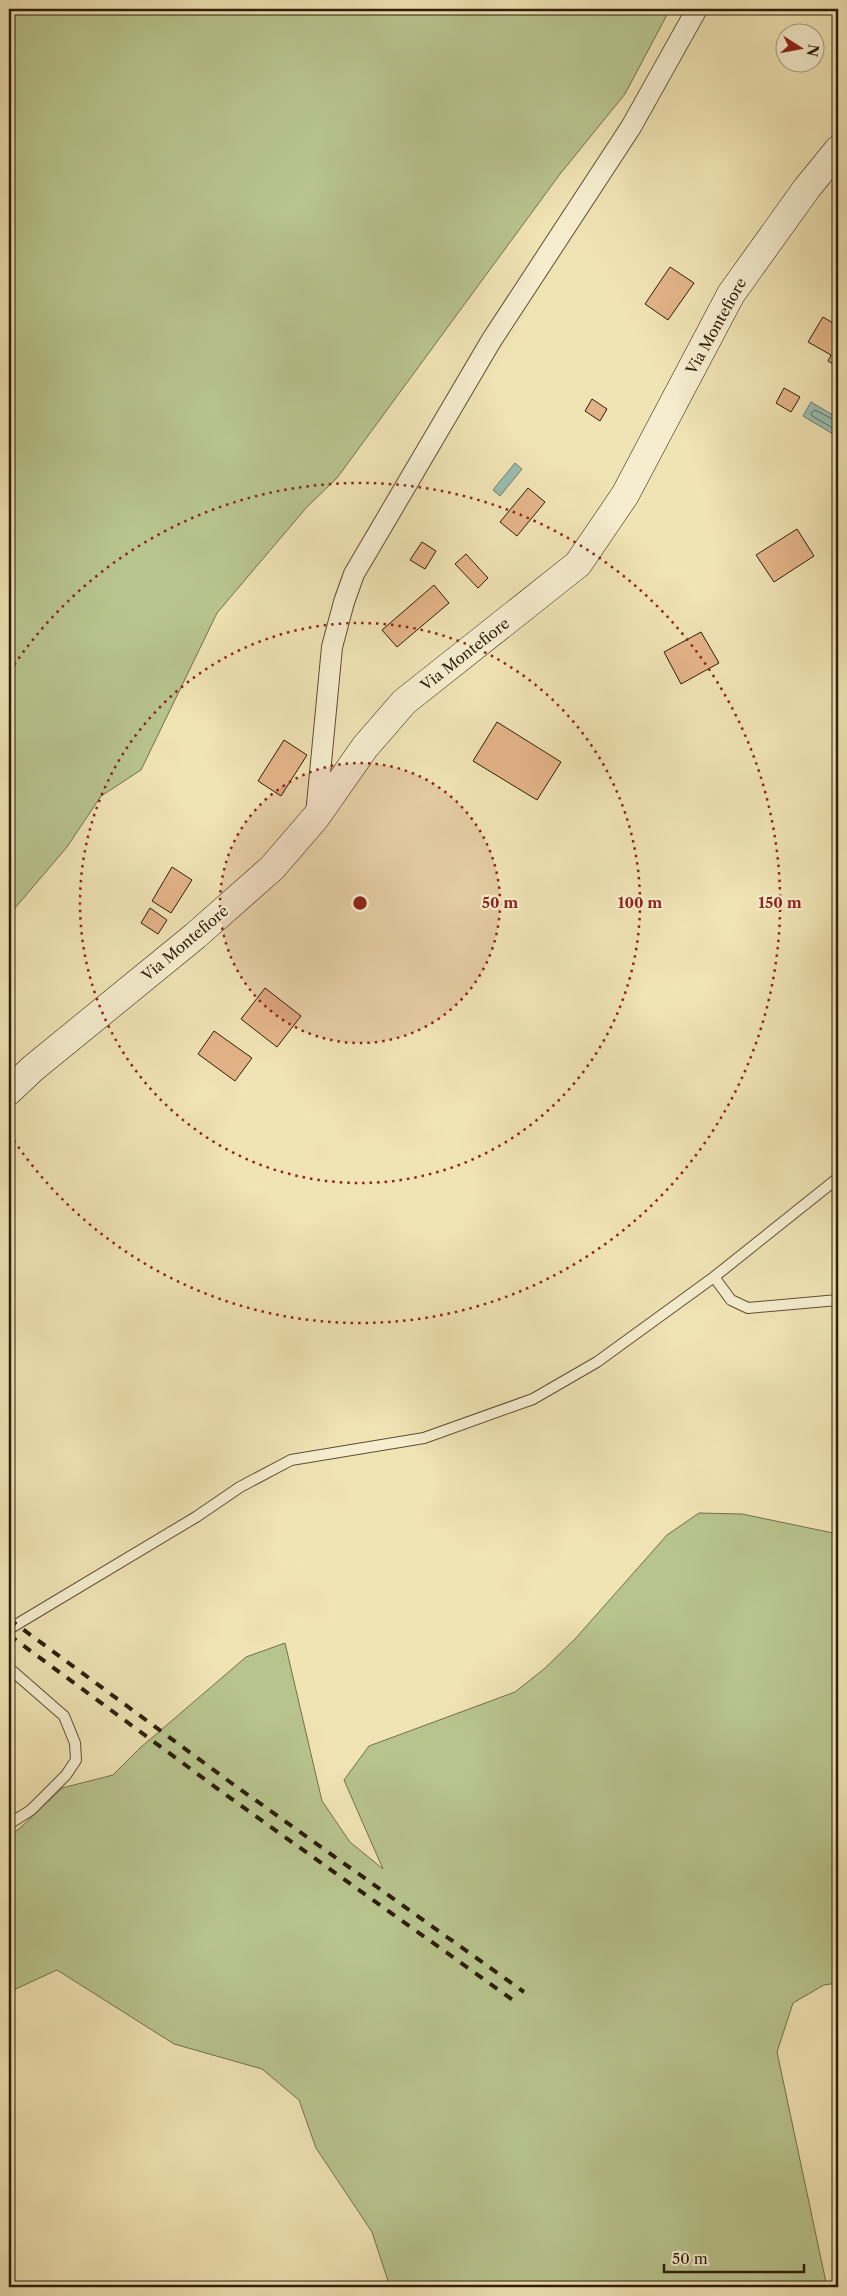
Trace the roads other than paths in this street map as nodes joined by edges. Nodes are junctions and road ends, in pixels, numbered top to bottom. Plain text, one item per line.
1 (697, 9) edge
2 (838, 150) edge
3 (316, 817) junction
4 (9, 1091) edge
5 (838, 1178) edge
6 (714, 1277) junction
7 (838, 1300) edge
8 (9, 1629) edge
9 (9, 1668) edge
10 (9, 1824) edge

1 - 3 street
2 - 3 main road, Via Montefiore
3 - 4 main road, Via Montefiore
5 - 6 lane
6 - 7 lane
6 - 8 lane
9 - 10 lane

